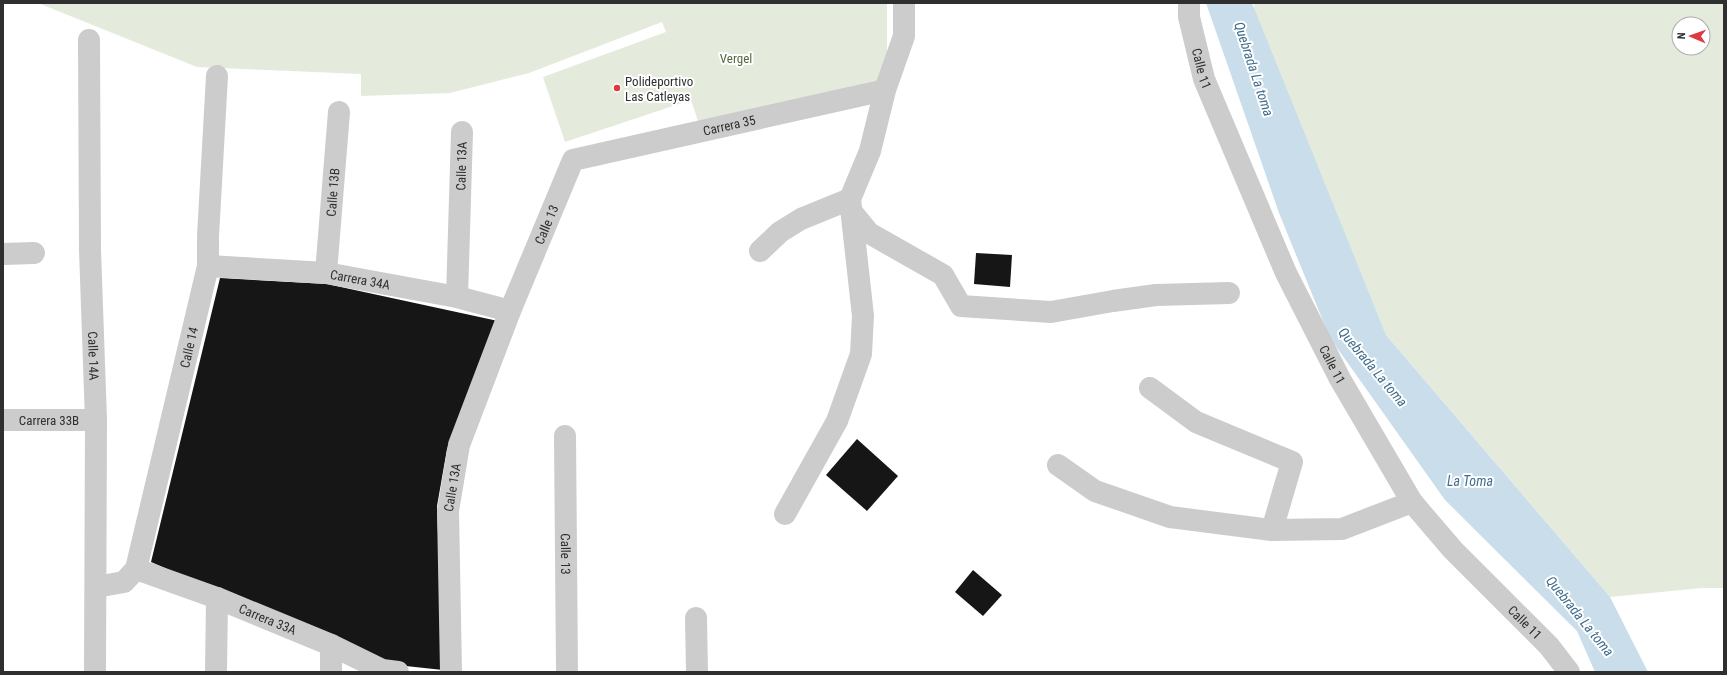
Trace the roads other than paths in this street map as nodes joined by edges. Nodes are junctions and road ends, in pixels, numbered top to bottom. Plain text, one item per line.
1 (904, 3) edge
2 (1189, 3) edge
3 (89, 40) dead end
4 (217, 76) dead end
5 (885, 90) junction
6 (339, 112) dead end
7 (462, 132) dead end
8 (573, 160) joint
9 (851, 205) junction
10 (760, 251) dead end
11 (34, 253) dead end
12 (3, 254) edge
13 (208, 266) junction
14 (326, 273) junction
15 (1229, 293) dead end
16 (457, 297) junction
17 (510, 311) junction
18 (1150, 388) dead end
19 (3, 420) edge
20 (96, 420) junction
21 (565, 436) dead end
22 (1058, 465) dead end
23 (1412, 502) junction
24 (785, 514) dead end
25 (1272, 530) junction
26 (136, 569) junction
27 (96, 587) junction
28 (217, 598) junction
29 (696, 618) dead end
30 (331, 645) junction
31 (95, 672) edge
32 (216, 672) edge
33 (331, 672) edge
34 (398, 672) edge
35 (451, 672) edge
36 (567, 672) edge
37 (697, 672) edge
38 (1569, 672) edge

1 - 5 street
2 - 23 street, Calle 11
3 - 20 street, Calle 14A
4 - 13 street, Calle 14
5 - 8 street, Carrera 35
5 - 9 street
6 - 14 street, Calle 13B
7 - 16 street, Calle 13A
8 - 17 street, Calle 13
9 - 10 street
9 - 15 street
9 - 24 street
11 - 12 street
13 - 14 street, Carrera 34A
13 - 26 street, Calle 14
14 - 16 street, Carrera 34A
16 - 17 street, Carrera 34A
17 - 35 street, Calle 13A
18 - 25 street
19 - 20 street, Carrera 33B
20 - 27 street, Calle 14A
21 - 36 street, Calle 13
22 - 25 street
23 - 25 street
23 - 38 street, Calle 11
26 - 27 street
26 - 28 street, Carrera 33A
27 - 31 street, Calle 14A
28 - 30 street, Carrera 33A
28 - 32 street
29 - 37 street
30 - 33 street
30 - 34 street, Carrera 33A

